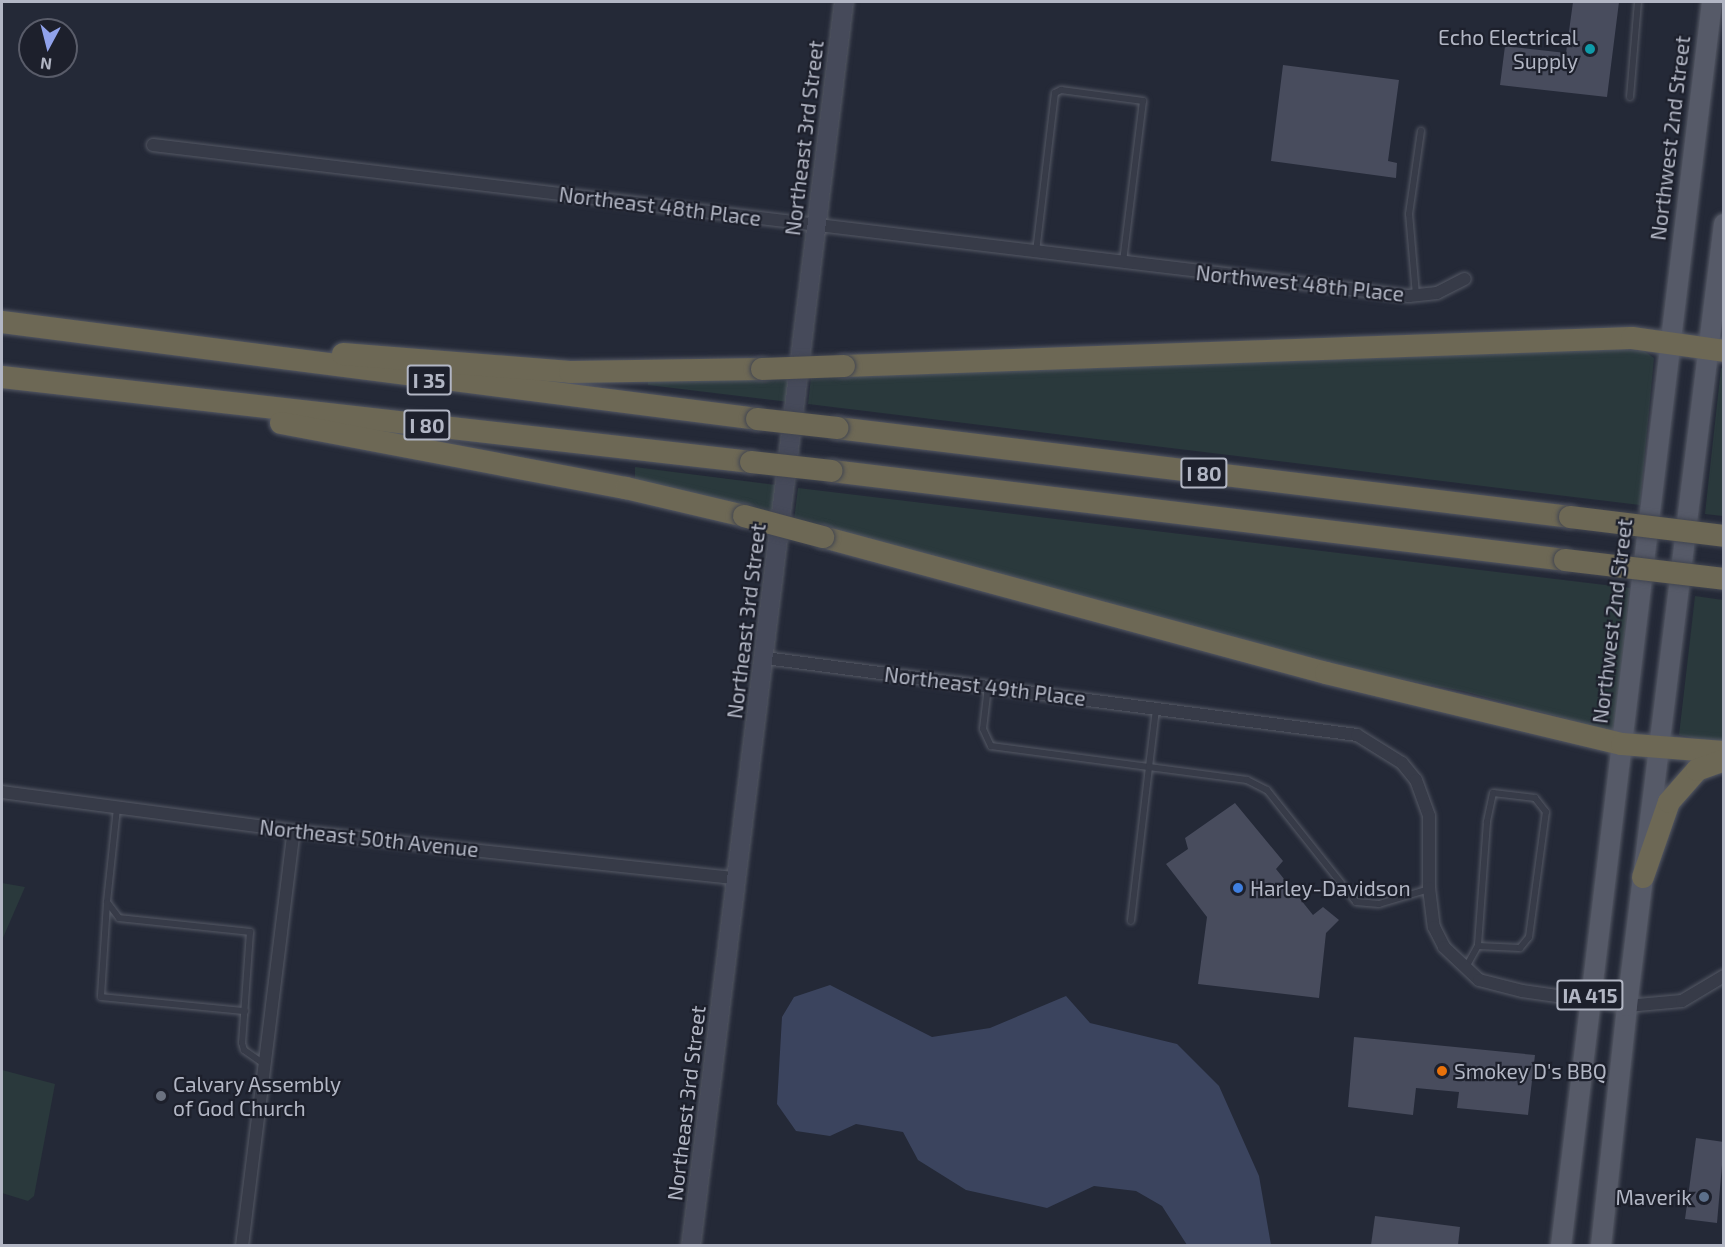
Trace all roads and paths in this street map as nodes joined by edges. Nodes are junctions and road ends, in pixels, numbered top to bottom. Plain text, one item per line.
1 (844, 2) edge
2 (1638, 2) edge
3 (1712, 2) edge
4 (1630, 97) dead end
5 (1421, 131) dead end
6 (153, 145) dead end
7 (1724, 224) edge
8 (816, 225) junction
9 (1036, 252) junction
10 (1123, 263) junction
11 (1168, 268) joint
12 (1465, 279) dead end
13 (1416, 296) junction
14 (2, 322) edge
15 (103, 336) junction
16 (1669, 341) junction
17 (1715, 349) edge
18 (2, 377) edge
19 (103, 389) junction
20 (757, 419) joint
21 (1724, 536) edge
22 (1724, 579) edge
23 (765, 658) junction
24 (988, 686) junction
25 (1156, 707) junction
26 (1622, 744) junction
27 (1659, 749) junction
28 (1724, 752) edge
29 (1724, 760) edge
30 (1149, 767) junction
31 (2, 792) edge
32 (117, 807) junction
33 (294, 831) junction
34 (1643, 877) junction
35 (737, 878) junction
36 (1429, 889) junction
37 (108, 902) junction
38 (1131, 921) dead end
39 (1478, 946) junction
40 (1465, 970) junction
41 (1724, 976) edge
42 (1589, 1001) junction
43 (1626, 1006) junction
44 (245, 1011) junction
45 (265, 1064) junction
46 (242, 1245) edge
47 (690, 1245) edge
48 (1561, 1245) edge
49 (1601, 1245) edge

1 - 8 street, Northeast 3rd Street
2 - 4 lane
3 - 16 main road, Northwest 2nd Street / IA 415
5 - 13 lane
6 - 8 street, Northeast 48th Place
7 - 17 main road, IA 415
8 - 9 street, Northeast 48th Place
8 - 23 street, Northeast 3rd Street
9 - 10 street, Northeast 48th Place
9 - 10 lane
10 - 11 street, Northeast 48th Place
11 - 13 street, Northwest 48th Place
12 - 13 street, Northwest 48th Place
14 - 15 highway, I 35
15 - 16 highway, bridge
15 - 20 highway, I 35
16 - 17 highway
16 - 26 main road, Northwest 2nd Street / IA 415
17 - 27 main road, IA 415
18 - 19 highway, I 80
19 - 22 highway, I 80, bridge
19 - 26 highway, bridge
20 - 21 highway, I 80, bridge
23 - 24 street, Northeast 49th Place
23 - 35 street, Northeast 3rd Street
24 - 25 street, Northeast 49th Place
24 - 30 lane
25 - 30 lane
25 - 36 street, Northeast 49th Place
26 - 27 highway
26 - 42 main road, Northwest 2nd Street / IA 415
27 - 28 highway
27 - 34 main road, IA 415
29 - 34 highway
30 - 36 lane
30 - 38 lane
31 - 32 street, Northeast 50th Avenue
32 - 33 street, Northeast 50th Avenue
32 - 37 lane
33 - 35 street, Northeast 50th Avenue
33 - 45 street
34 - 43 main road, IA 415
35 - 47 street, Northeast 3rd Street
36 - 40 street, Northeast 49th Place
37 - 44 lane
37 - 44 lane
39 - 39 lane
39 - 40 lane
40 - 42 street
41 - 43 street
42 - 43 street
42 - 48 main road, Northwest 2nd Street / IA 415
43 - 49 main road, IA 415
44 - 45 lane
45 - 46 street

